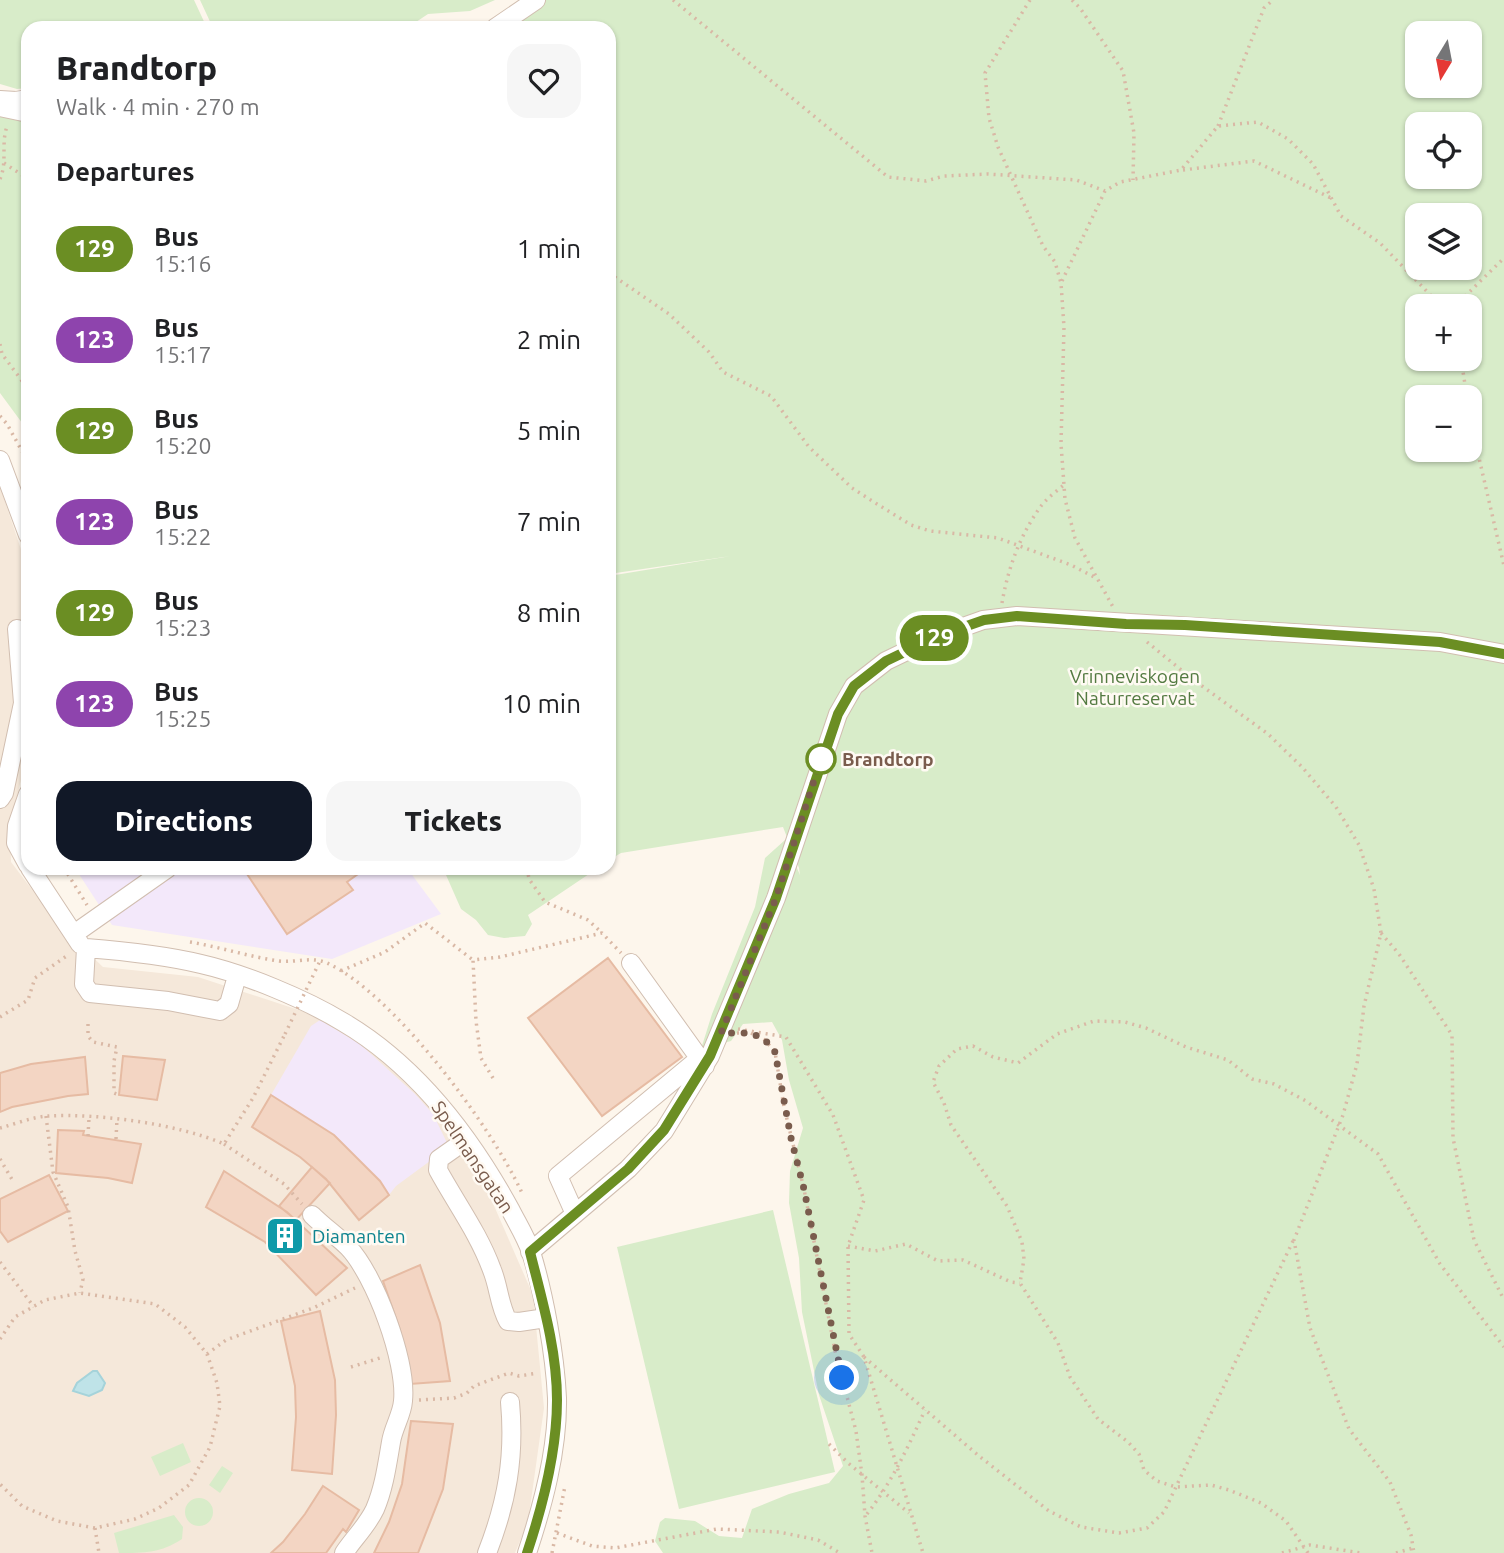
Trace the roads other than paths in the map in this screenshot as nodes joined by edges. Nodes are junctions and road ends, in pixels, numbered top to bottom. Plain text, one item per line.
1 (536, 0) edge
2 (505, 21) edge
3 (0, 100) edge
4 (21, 100) edge
5 (0, 460) edge
6 (21, 516) edge
7 (17, 629) dead end
8 (1504, 654) edge
9 (21, 678) edge
10 (21, 713) edge
11 (0, 799) edge
12 (21, 814) edge
13 (21, 852) edge
14 (35, 875) edge
15 (158, 875) edge
16 (80, 942) junction
17 (631, 963) road end
18 (237, 975) junction
19 (702, 1062) junction
20 (466, 1140) junction
21 (575, 1214) junction
22 (312, 1215) road end
23 (530, 1252) junction
24 (546, 1318) junction
25 (510, 1402) dead end
26 (344, 1553) edge
27 (487, 1553) edge
28 (527, 1553) edge

1 - 2 street
3 - 4 street
5 - 6 street
7 - 9 street
8 - 19 street
10 - 11 street
12 - 13 street
14 - 16 street
15 - 16 street
16 - 18 street, Spelmansgatan
16 - 18 street
17 - 19 street
18 - 20 street, Spelmansgatan
19 - 21 street
19 - 21 street
20 - 23 street, Spelmansgatan
20 - 24 street
21 - 23 street
22 - 26 street
23 - 24 street, Spelmansgatan
24 - 28 street, Spelmansgatan
25 - 27 street

